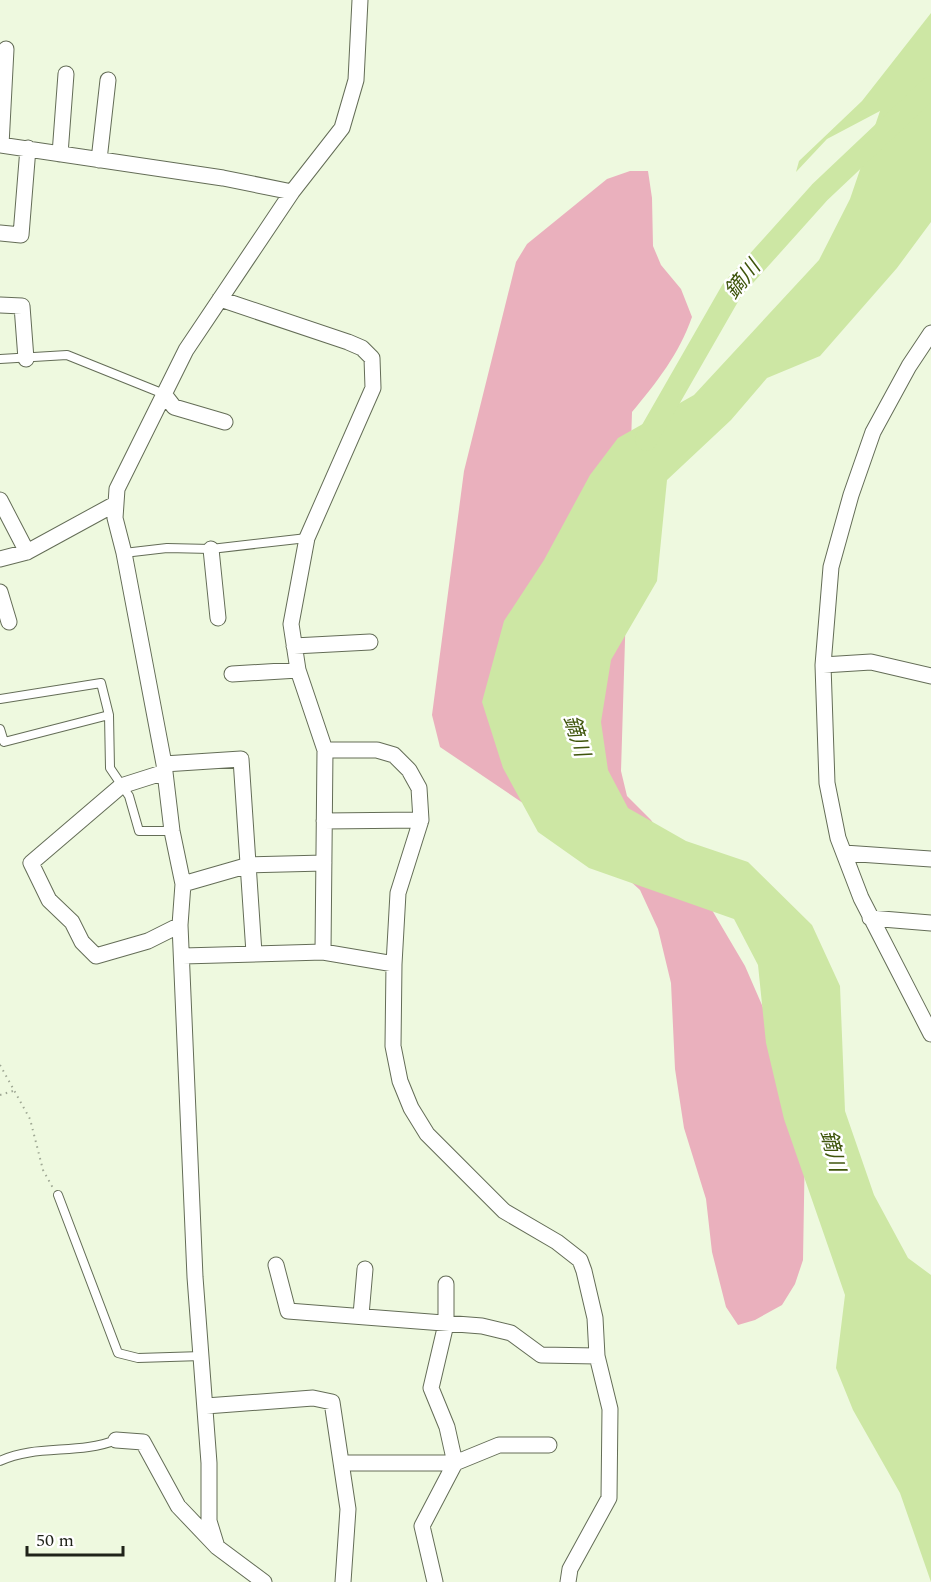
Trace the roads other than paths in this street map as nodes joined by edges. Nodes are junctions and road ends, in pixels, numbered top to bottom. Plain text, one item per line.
1 (360, 0) edge
2 (6, 49) dead end
3 (66, 74) dead end
4 (108, 80) dead end
5 (0, 145) edge
6 (28, 148) junction
7 (60, 154) junction
8 (99, 160) junction
9 (292, 192) junction
10 (0, 233) edge
11 (220, 299) junction
12 (0, 305) edge
13 (931, 333) edge
14 (0, 359) edge
15 (26, 359) junction
16 (165, 394) junction
17 (225, 422) dead end
18 (0, 500) edge
19 (116, 504) junction
20 (307, 538) junction
21 (211, 549) junction
22 (27, 552) junction
23 (124, 553) junction
24 (0, 559) edge
25 (0, 592) edge
26 (218, 618) dead end
27 (9, 622) dead end
28 (370, 642) dead end
29 (294, 646) junction
30 (824, 665) junction
31 (298, 670) junction
32 (232, 674) dead end
33 (931, 676) edge
34 (0, 699) edge
35 (109, 715) junction
36 (0, 729) edge
37 (325, 750) junction
38 (164, 768) junction
39 (121, 786) junction
40 (421, 820) junction
41 (324, 821) junction
42 (172, 831) junction
43 (844, 854) junction
44 (931, 859) edge
45 (324, 863) junction
46 (249, 865) junction
47 (183, 884) junction
48 (870, 918) junction
49 (931, 923) edge
50 (180, 925) junction
51 (323, 952) junction
52 (254, 953) junction
53 (183, 956) junction
54 (394, 964) junction
55 (931, 1034) edge
56 (58, 1195) road end
57 (276, 1265) dead end
58 (365, 1269) dead end
59 (446, 1284) dead end
60 (361, 1315) junction
61 (446, 1324) junction
62 (202, 1356) junction
63 (597, 1356) junction
64 (206, 1406) junction
65 (116, 1440) joint
66 (549, 1445) dead end
67 (0, 1461) edge
68 (342, 1463) junction
69 (455, 1463) junction
70 (217, 1547) junction
71 (264, 1582) edge
72 (343, 1582) edge
73 (435, 1582) edge
74 (568, 1582) edge

1 - 9 street
2 - 5 street
3 - 7 street
4 - 8 street
5 - 6 street
6 - 7 street
6 - 10 street
7 - 8 street
8 - 9 street
9 - 11 street
11 - 16 street
11 - 20 street
12 - 15 street
13 - 30 street
14 - 15 lane
15 - 16 lane
16 - 17 street
16 - 19 street
18 - 22 street
19 - 22 street
19 - 23 street
20 - 21 lane
20 - 29 street
21 - 23 lane
21 - 26 street
22 - 24 street
23 - 38 street
25 - 27 street
28 - 29 street
29 - 31 street
30 - 33 street
30 - 43 street
31 - 32 street
31 - 37 street
34 - 35 lane
35 - 36 lane
35 - 39 lane
37 - 40 street
37 - 41 street
38 - 39 street
38 - 42 street
38 - 46 street
39 - 42 lane
39 - 50 street
40 - 41 street
40 - 54 street
41 - 45 street
42 - 47 street
43 - 44 street
43 - 48 street
45 - 46 street
45 - 51 street
46 - 47 street
46 - 52 street
47 - 50 street
48 - 49 street
48 - 55 street
50 - 53 street
51 - 52 street
51 - 54 street
52 - 53 street
53 - 62 street
54 - 63 street
56 - 62 lane
57 - 60 street
58 - 60 street
59 - 61 street
60 - 61 street
61 - 63 street
61 - 69 street
62 - 64 street
63 - 74 street
64 - 68 street
64 - 70 street
65 - 67 lane
65 - 70 street
66 - 69 street
68 - 69 street
68 - 72 street
69 - 73 street
70 - 71 street

